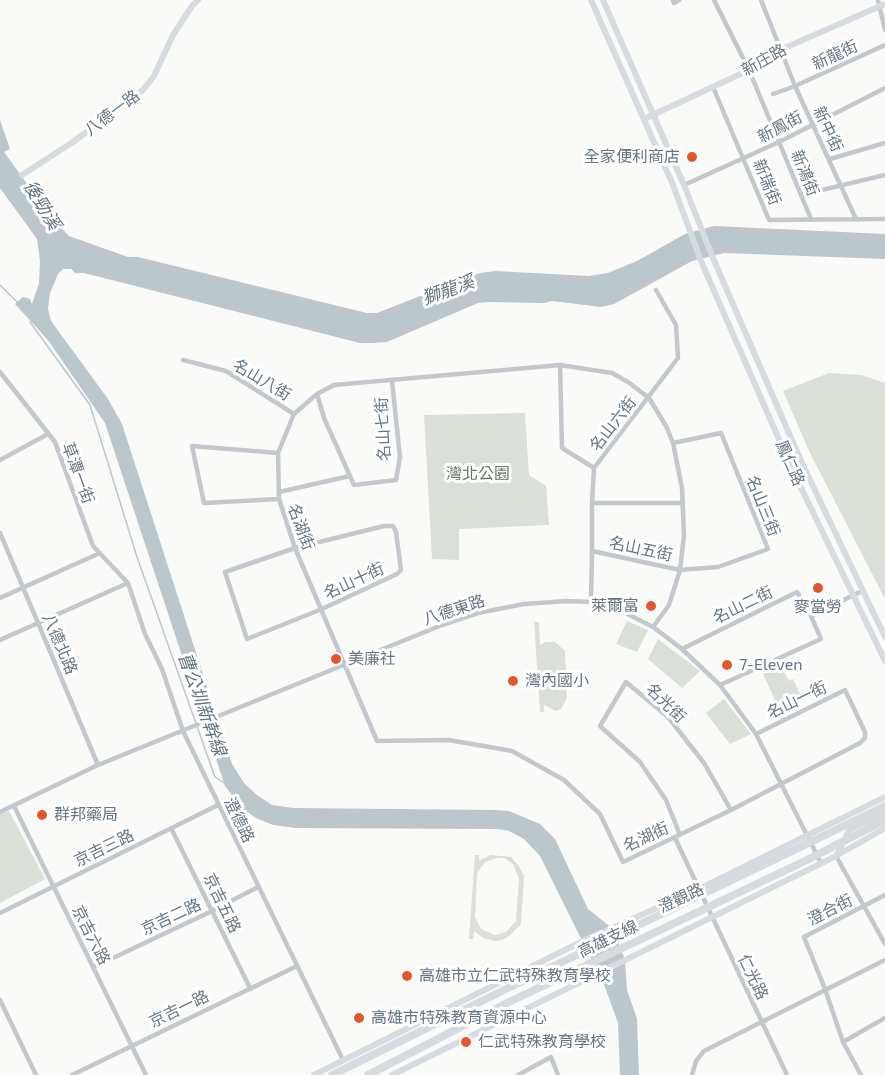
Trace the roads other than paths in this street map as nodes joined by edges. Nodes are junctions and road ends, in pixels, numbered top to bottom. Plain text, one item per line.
1 (198, 0) edge
2 (591, 0) edge
3 (603, 0) edge
4 (673, 0) edge
5 (679, 0) edge
6 (714, 0) edge
7 (761, 0) edge
8 (881, 4) edge
9 (885, 30) edge
10 (885, 45) edge
11 (780, 50) junction
12 (749, 70) junction
13 (795, 86) junction
14 (713, 87) junction
15 (885, 88) edge
16 (773, 94) dead end
17 (654, 114) junction
18 (644, 119) junction
19 (812, 123) junction
20 (779, 142) junction
21 (885, 143) edge
22 (744, 158) junction
23 (830, 159) junction
24 (22, 175) dead end
25 (885, 175) edge
26 (684, 185) junction
27 (841, 185) junction
28 (801, 195) junction
29 (811, 219) junction
30 (856, 219) junction
31 (885, 219) edge
32 (656, 290) dead end
33 (183, 360) dead end
34 (560, 365) junction
35 (0, 372) edge
36 (2, 380) edge
37 (392, 381) junction
38 (317, 394) junction
39 (649, 398) junction
40 (294, 414) junction
41 (48, 434) junction
42 (673, 443) junction
43 (278, 453) junction
44 (0, 460) edge
45 (594, 468) junction
46 (351, 476) junction
47 (279, 492) junction
48 (279, 499) junction
49 (592, 503) junction
50 (683, 503) junction
51 (0, 533) edge
52 (295, 548) junction
53 (592, 551) junction
54 (100, 553) junction
55 (680, 570) junction
56 (128, 583) junction
57 (22, 588) junction
58 (862, 591) junction
59 (852, 596) junction
60 (0, 598) edge
61 (591, 602) junction
62 (322, 609) junction
63 (811, 616) junction
64 (38, 623) junction
65 (653, 627) junction
66 (885, 637) edge
67 (0, 640) edge
68 (682, 649) junction
69 (885, 661) edge
70 (344, 664) junction
71 (720, 685) junction
72 (183, 731) junction
73 (756, 734) junction
74 (98, 765) junction
75 (781, 783) junction
76 (885, 797) edge
77 (218, 805) junction
78 (14, 806) junction
79 (885, 806) edge
80 (731, 810) junction
81 (0, 812) edge
82 (885, 813) edge
83 (885, 820) edge
84 (171, 828) junction
85 (885, 828) edge
86 (680, 835) junction
87 (806, 835) junction
88 (675, 838) junction
89 (836, 856) junction
90 (821, 862) junction
91 (53, 887) junction
92 (258, 887) junction
93 (699, 890) junction
94 (885, 895) edge
95 (864, 906) junction
96 (212, 911) junction
97 (0, 913) edge
98 (711, 917) junction
99 (885, 944) edge
100 (885, 960) edge
101 (297, 966) junction
102 (94, 967) junction
103 (250, 988) junction
104 (825, 989) junction
105 (0, 1000) edge
106 (3, 1013) edge
107 (885, 1018) edge
108 (761, 1021) junction
109 (843, 1042) junction
110 (132, 1046) junction
111 (343, 1060) junction
112 (36, 1075) edge
113 (72, 1075) edge
114 (146, 1075) edge
115 (314, 1075) edge
116 (332, 1075) edge
117 (368, 1075) edge
118 (392, 1075) edge
119 (518, 1075) edge
120 (558, 1075) edge
121 (692, 1075) edge
122 (787, 1075) edge
123 (861, 1075) edge

1 - 24 street, 八德一路
2 - 18 street
3 - 17 street
4 - 5 street
6 - 12 street, 新鴻街
7 - 11 street, 新中街
8 - 9 street
8 - 11 street, 新庄路
10 - 13 street, 新龍街
11 - 12 street, 新庄路
11 - 13 street, 新中街
12 - 14 street, 新庄路
12 - 20 street, 新鴻街
13 - 16 street, 新龍街
13 - 19 street, 新中街
14 - 17 street, 新庄路
14 - 22 street, 新瑞街
15 - 19 street, 新鳳街
17 - 18 street, 新庄路
17 - 26 street
18 - 59 street, 鳳仁路
19 - 20 street, 新鳳街
19 - 23 street, 新中街
20 - 22 street, 新鳳街
20 - 28 street, 新鴻街
21 - 23 street
22 - 26 street, 新鳳街
22 - 29 street, 新瑞街
23 - 27 street, 新中街
25 - 27 street
26 - 58 street, 鳳仁路
27 - 28 street
27 - 30 street, 新中街
28 - 29 street, 新鴻街
29 - 30 street
30 - 31 street
32 - 39 street, 名山六街
33 - 40 street, 名山八街
34 - 37 street, 名湖街
34 - 39 street, 名湖街
34 - 45 street, 名山六街
35 - 36 street, 草潭一街
36 - 41 street, 草潭一街
37 - 38 street, 名湖街
37 - 46 street, 名山七街
38 - 40 street, 名湖街
38 - 46 street
39 - 42 street, 名湖街
39 - 45 street, 名山六街
40 - 43 street, 名湖街
41 - 44 street
41 - 54 street, 草潭一街
42 - 50 street, 名湖街
42 - 55 street, 名山三街
43 - 47 street, 名湖街
43 - 48 street
45 - 49 street, 名山五街
46 - 47 street
47 - 48 street, 名湖街
48 - 52 street, 名湖街
49 - 50 street
49 - 53 street, 名山五街
50 - 55 street, 名湖街
51 - 57 street, 八德北路
52 - 62 street, 名湖街
52 - 62 street, 名山十街
52 - 62 street, 名山十街
53 - 55 street, 名山五街
53 - 61 street
54 - 56 street, 草潭一街
54 - 57 street
55 - 65 street, 名湖街
56 - 64 street
56 - 72 street, 澄德路
57 - 60 street
57 - 64 street, 八德北路
58 - 59 street
58 - 66 street, 鳳仁路
59 - 63 street
59 - 69 street, 鳳仁路
61 - 65 street, 八德東路
61 - 70 street, 八德東路
62 - 70 street, 名湖街
63 - 68 street, 名山二街
63 - 71 street, 名山二街
64 - 67 street
64 - 74 street, 八德北路
65 - 68 street, 八德東路
68 - 71 street, 八德東路
70 - 72 street, 八德東路
70 - 88 street, 名湖街
71 - 73 street, 八德東路
72 - 74 street, 八德東路
72 - 77 street, 澄德路
73 - 75 street, 八德東路
73 - 75 street, 名山一街
74 - 78 street, 八德東路
75 - 80 street, 名湖街
75 - 87 street, 八德東路
76 - 87 street, 澄觀路
77 - 84 street, 京吉三路
77 - 92 street, 澄德路
78 - 81 street, 八德東路
78 - 91 street, 京吉六路
79 - 116 highway, 高雄支線
80 - 86 street, 名湖街
80 - 86 street, 名光街
82 - 89 street
83 - 117 highway, 高雄支線
84 - 91 street, 京吉三路
84 - 96 street, 京吉五路
85 - 89 street, 澄觀路
86 - 88 street, 名湖街
87 - 90 street, 八德東路
87 - 93 street, 澄觀路
88 - 93 street, 仁光路
89 - 90 street, 澄觀路
89 - 95 street
90 - 98 street, 澄觀路
91 - 97 street, 京吉三路
91 - 102 street, 京吉六路
92 - 96 street, 京吉二路
92 - 101 street, 澄德路
93 - 98 street, 仁光路
93 - 111 street, 澄觀路
94 - 95 street, 澄合街
95 - 99 street
95 - 104 street, 澄合街
96 - 102 street, 京吉二路
96 - 103 street, 京吉五路
98 - 108 street, 仁光路
98 - 118 street, 澄觀路
100 - 104 street
101 - 103 street, 京吉一路
101 - 111 street, 澄德路
102 - 110 street, 京吉六路
103 - 110 street, 京吉一路
104 - 108 street
104 - 109 street
105 - 106 street
106 - 112 street
107 - 109 street
108 - 121 street
108 - 122 street, 仁光路
109 - 123 street
110 - 113 street, 京吉一路
110 - 114 street, 京吉六路
111 - 115 street, 澄觀路
119 - 120 street

